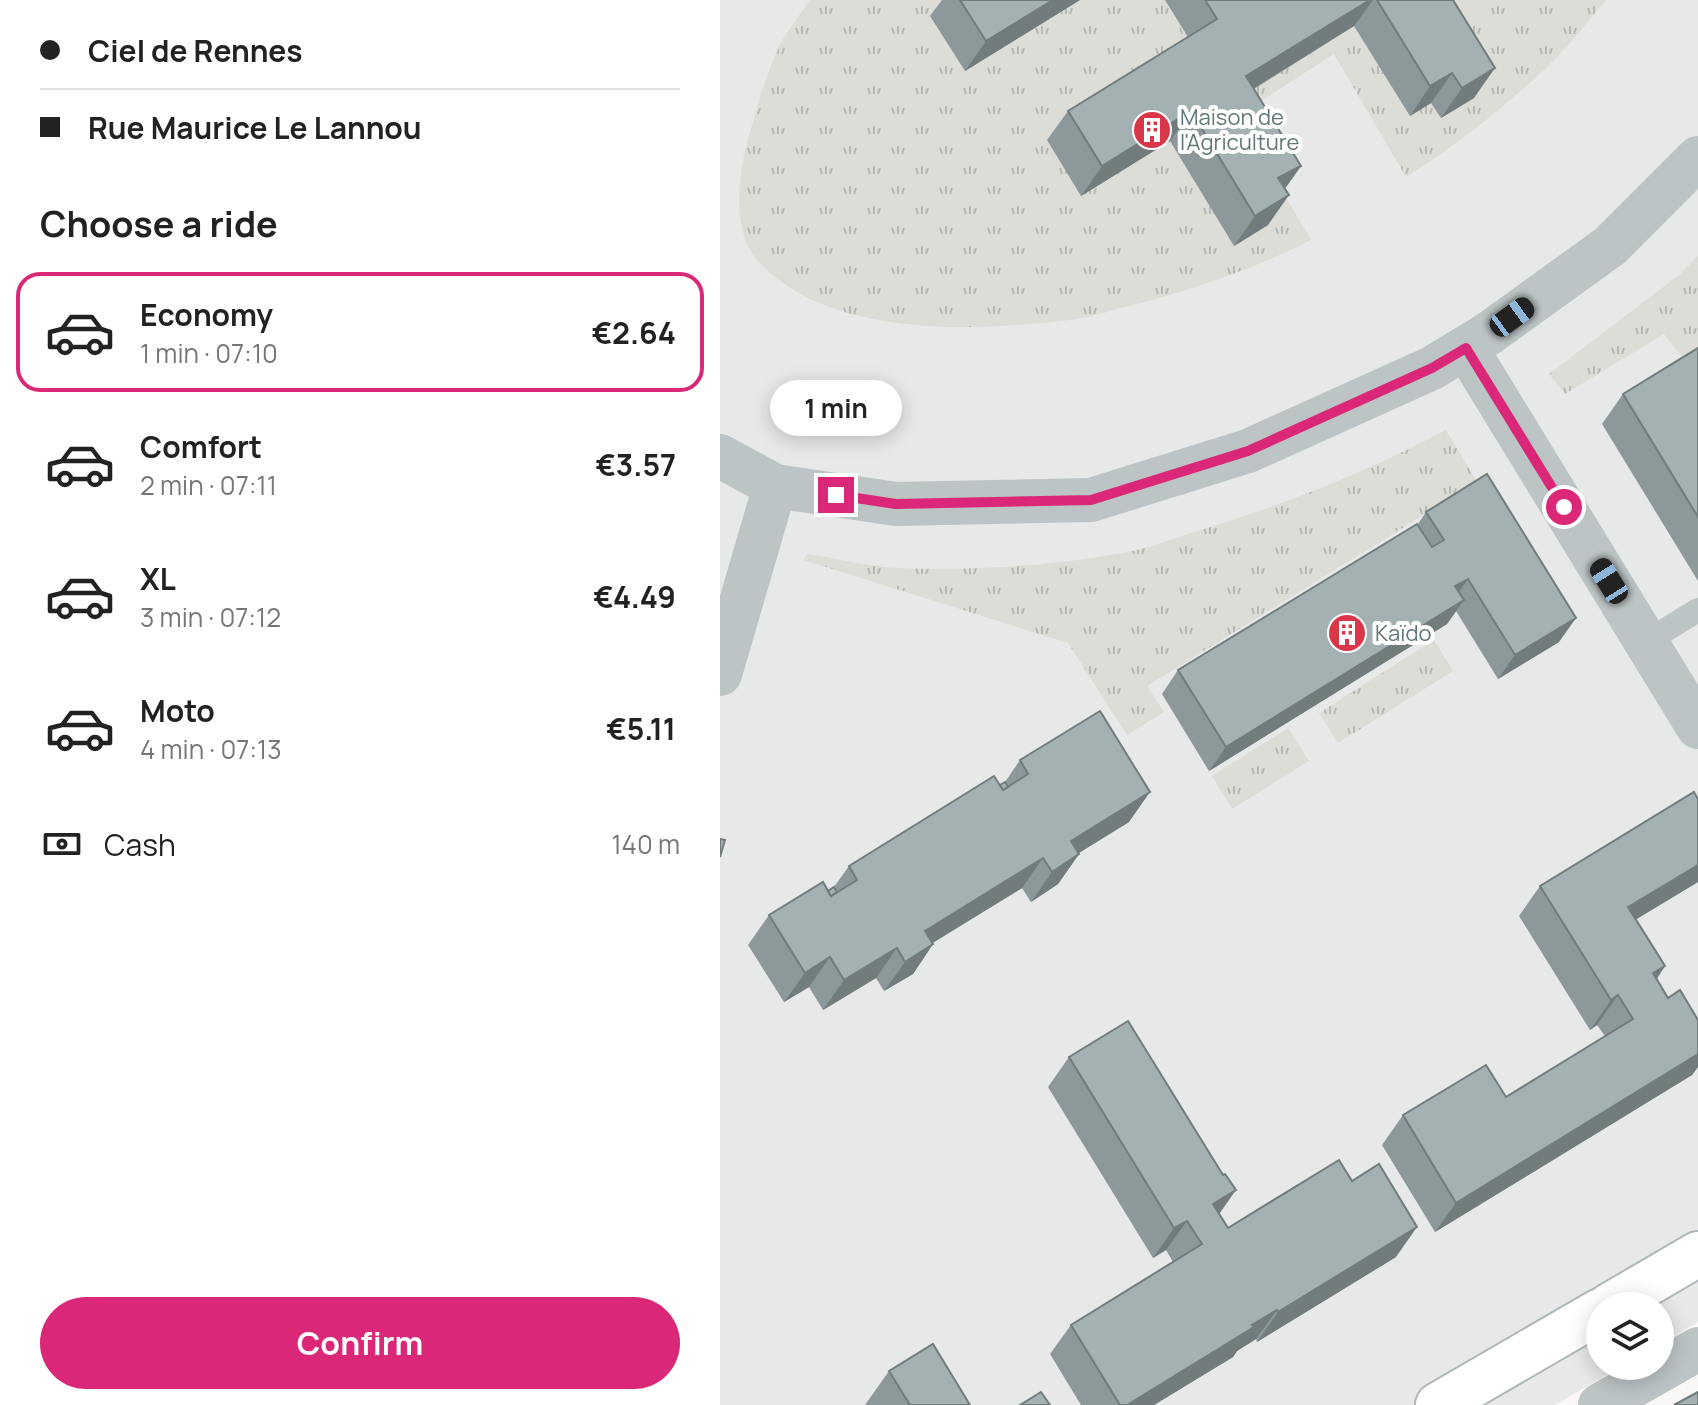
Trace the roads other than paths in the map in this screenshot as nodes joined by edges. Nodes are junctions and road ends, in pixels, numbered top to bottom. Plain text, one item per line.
1 (1698, 158) edge
2 (1466, 348) junction
3 (720, 456) edge
4 (775, 486) junction
5 (1698, 610) edge
6 (1646, 642) junction
7 (720, 674) edge
8 (1698, 727) edge
9 (1698, 1254) edge
10 (1633, 1292) edge
11 (1586, 1319) edge
12 (1698, 1349) edge
13 (1438, 1405) edge
14 (1600, 1405) edge

1 - 2 street
2 - 4 street
2 - 6 street
3 - 4 street
4 - 7 street
5 - 6 lane
6 - 8 street
9 - 10 main road
11 - 13 main road
12 - 14 street

